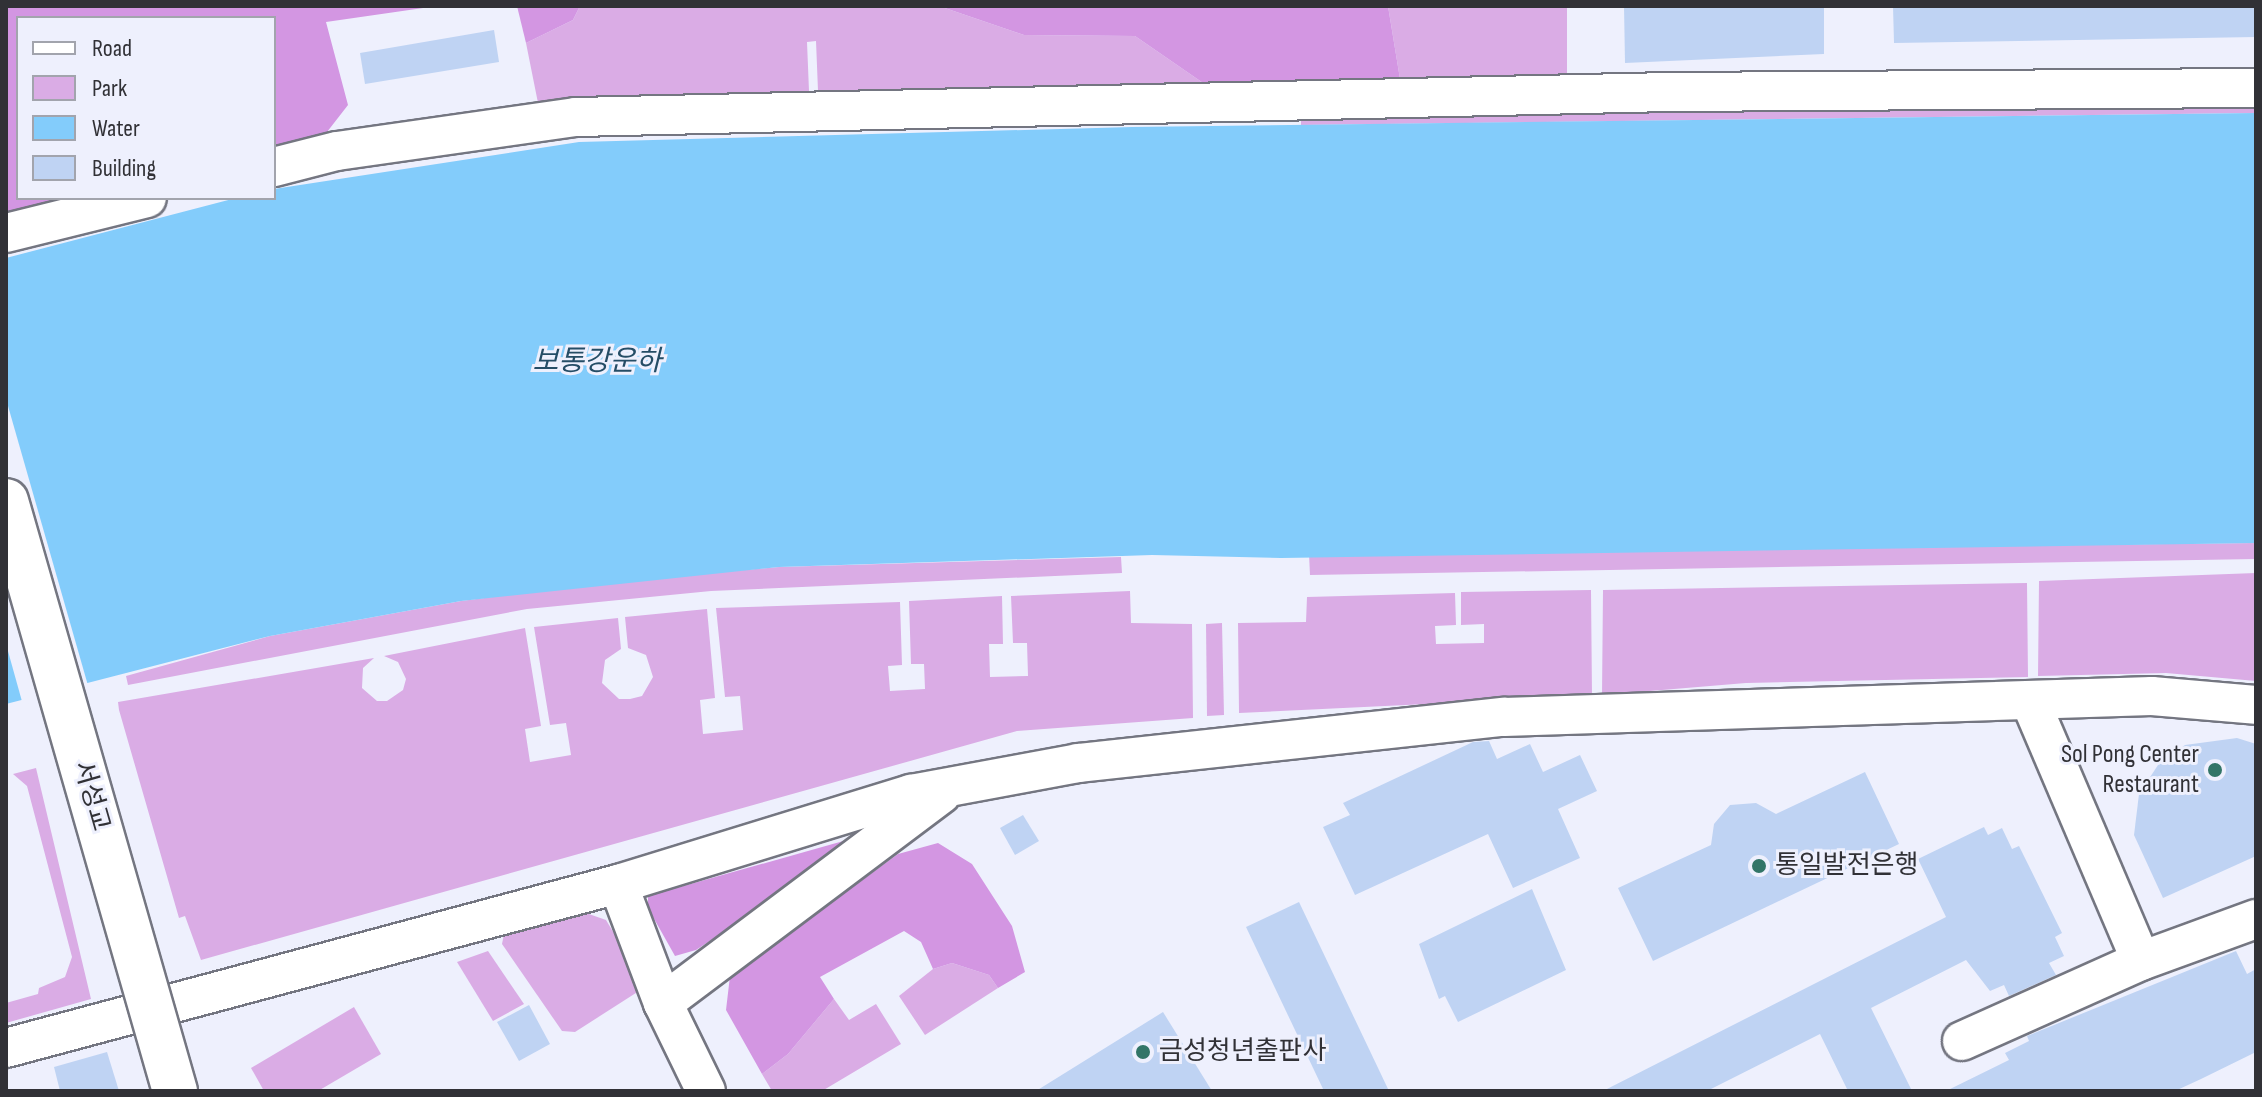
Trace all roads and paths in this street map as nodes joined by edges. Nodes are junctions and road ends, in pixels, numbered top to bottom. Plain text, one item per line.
1 (2256, 88) edge
2 (276, 166) edge
3 (139, 200) edge
4 (6, 233) edge
5 (6, 501) edge
6 (2031, 703) junction
7 (2256, 705) edge
8 (950, 788) junction
9 (618, 884) junction
10 (2256, 919) edge
11 (2141, 961) junction
12 (663, 1003) junction
13 (1962, 1041) dead end
14 (6, 1048) edge
15 (175, 1091) edge
16 (706, 1091) edge

1 - 2 street
3 - 4 street
5 - 15 street, 서성교, bridge
6 - 7 street
6 - 8 street
6 - 11 street
8 - 9 street
8 - 12 street
9 - 12 street
9 - 14 street
10 - 11 street
11 - 13 street
12 - 16 street

